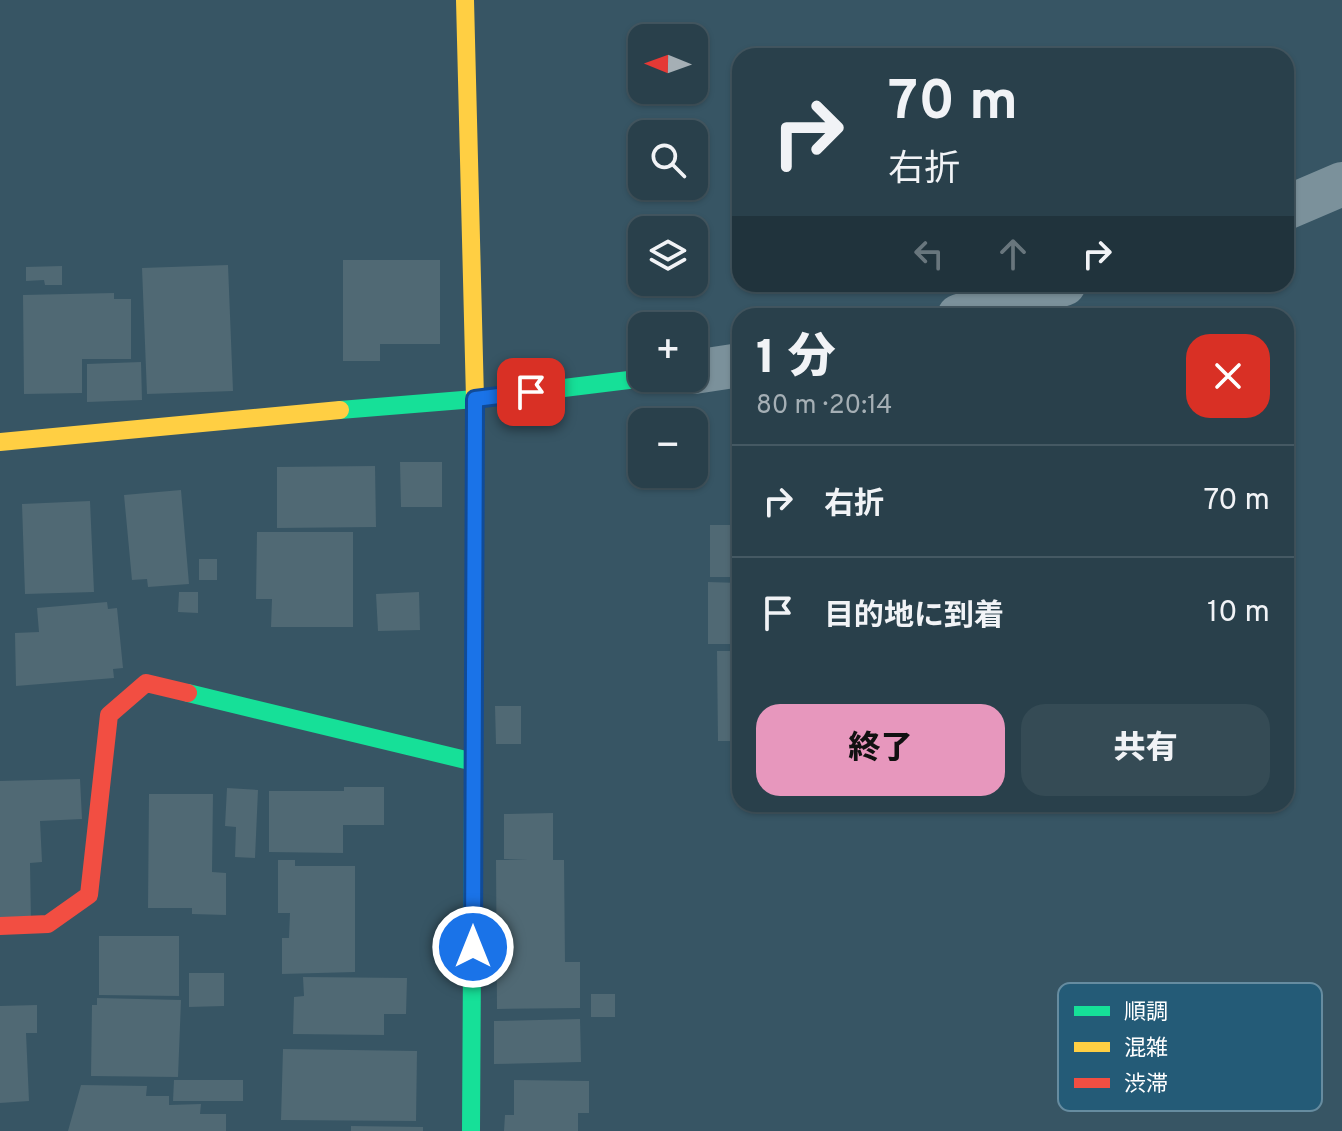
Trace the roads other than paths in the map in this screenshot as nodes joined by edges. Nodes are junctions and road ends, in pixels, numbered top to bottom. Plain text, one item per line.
1 (465, 0) edge
2 (1342, 184) edge
3 (1294, 205) edge
4 (1038, 292) edge
5 (985, 308) edge
6 (732, 366) edge
7 (708, 370) edge
8 (628, 380) edge
9 (475, 399) junction
10 (0, 442) edge
11 (474, 762) junction
12 (0, 926) edge
13 (471, 1131) edge

1 - 9 street
2 - 3 street
4 - 5 street
6 - 7 street
8 - 9 street
9 - 10 street
9 - 11 street
11 - 12 street
11 - 13 street

